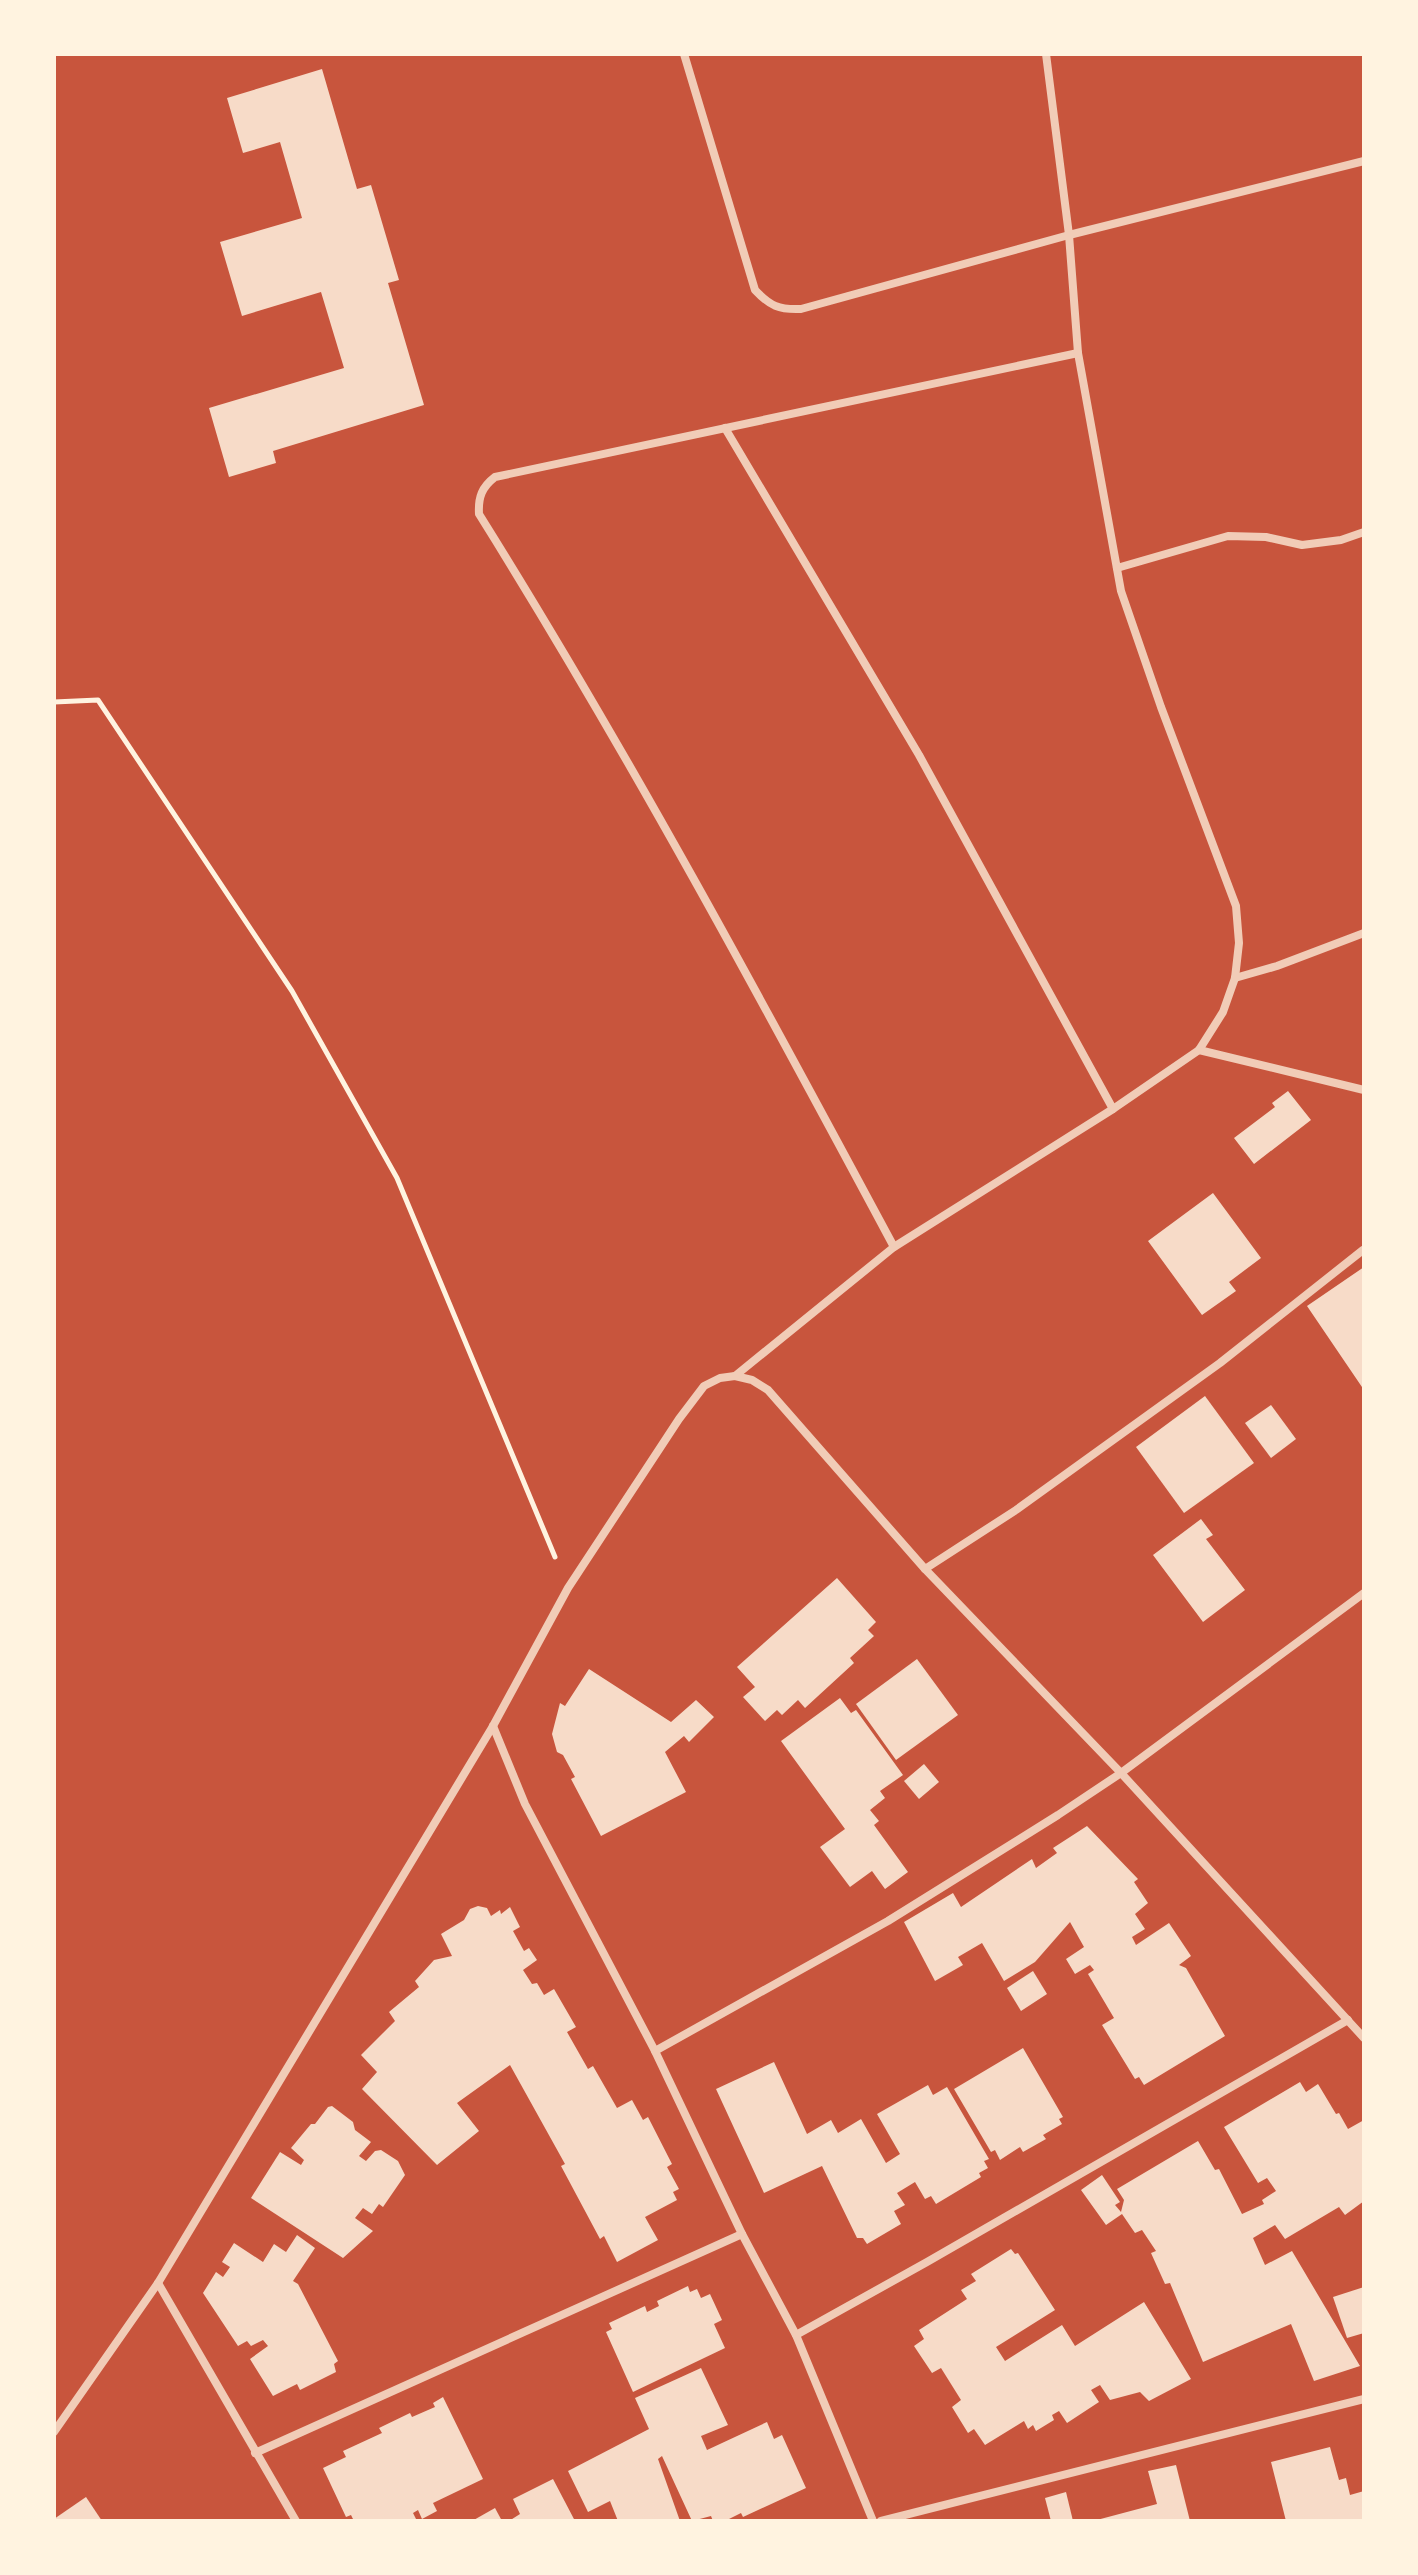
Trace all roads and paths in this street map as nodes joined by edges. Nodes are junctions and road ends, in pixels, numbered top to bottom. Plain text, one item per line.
1 (684, 54) edge
2 (1046, 54) edge
3 (1364, 161) edge
4 (1069, 235) junction
5 (1078, 353) junction
6 (725, 428) junction
7 (1364, 532) edge
8 (1117, 568) junction
9 (54, 702) edge
10 (1364, 933) edge
11 (1235, 978) junction
12 (1199, 1050) junction
13 (1364, 1090) edge
14 (1113, 1109) junction
15 (894, 1247) junction
16 (1363, 1250) edge
17 (735, 1376) junction
18 (925, 1569) junction
19 (568, 1588) junction
20 (1364, 1593) edge
21 (493, 1726) junction
22 (1121, 1773) junction
23 (1348, 2020) junction
24 (1364, 2038) edge
25 (655, 2051) junction
26 (742, 2234) junction
27 (158, 2283) junction
28 (796, 2335) junction
29 (1364, 2399) edge
30 (54, 2432) edge
31 (255, 2453) junction
32 (296, 2521) edge
33 (873, 2521) edge
34 (881, 2521) edge

1 - 4 street
2 - 4 street
3 - 4 street
4 - 5 street
5 - 6 street
5 - 8 street
6 - 14 street
6 - 15 street
7 - 8 street
8 - 11 street
9 - 19 path
10 - 11 street
11 - 12 street
12 - 13 street
12 - 14 street
14 - 15 street
15 - 17 street
16 - 18 street
17 - 18 street
17 - 19 street
18 - 22 street
19 - 21 street
20 - 22 street
21 - 25 street
21 - 27 street
22 - 23 street
22 - 25 street
23 - 24 street
23 - 28 street
25 - 26 street
26 - 28 street
26 - 31 street
27 - 30 street
27 - 31 street
28 - 33 street
29 - 34 street
31 - 32 street

